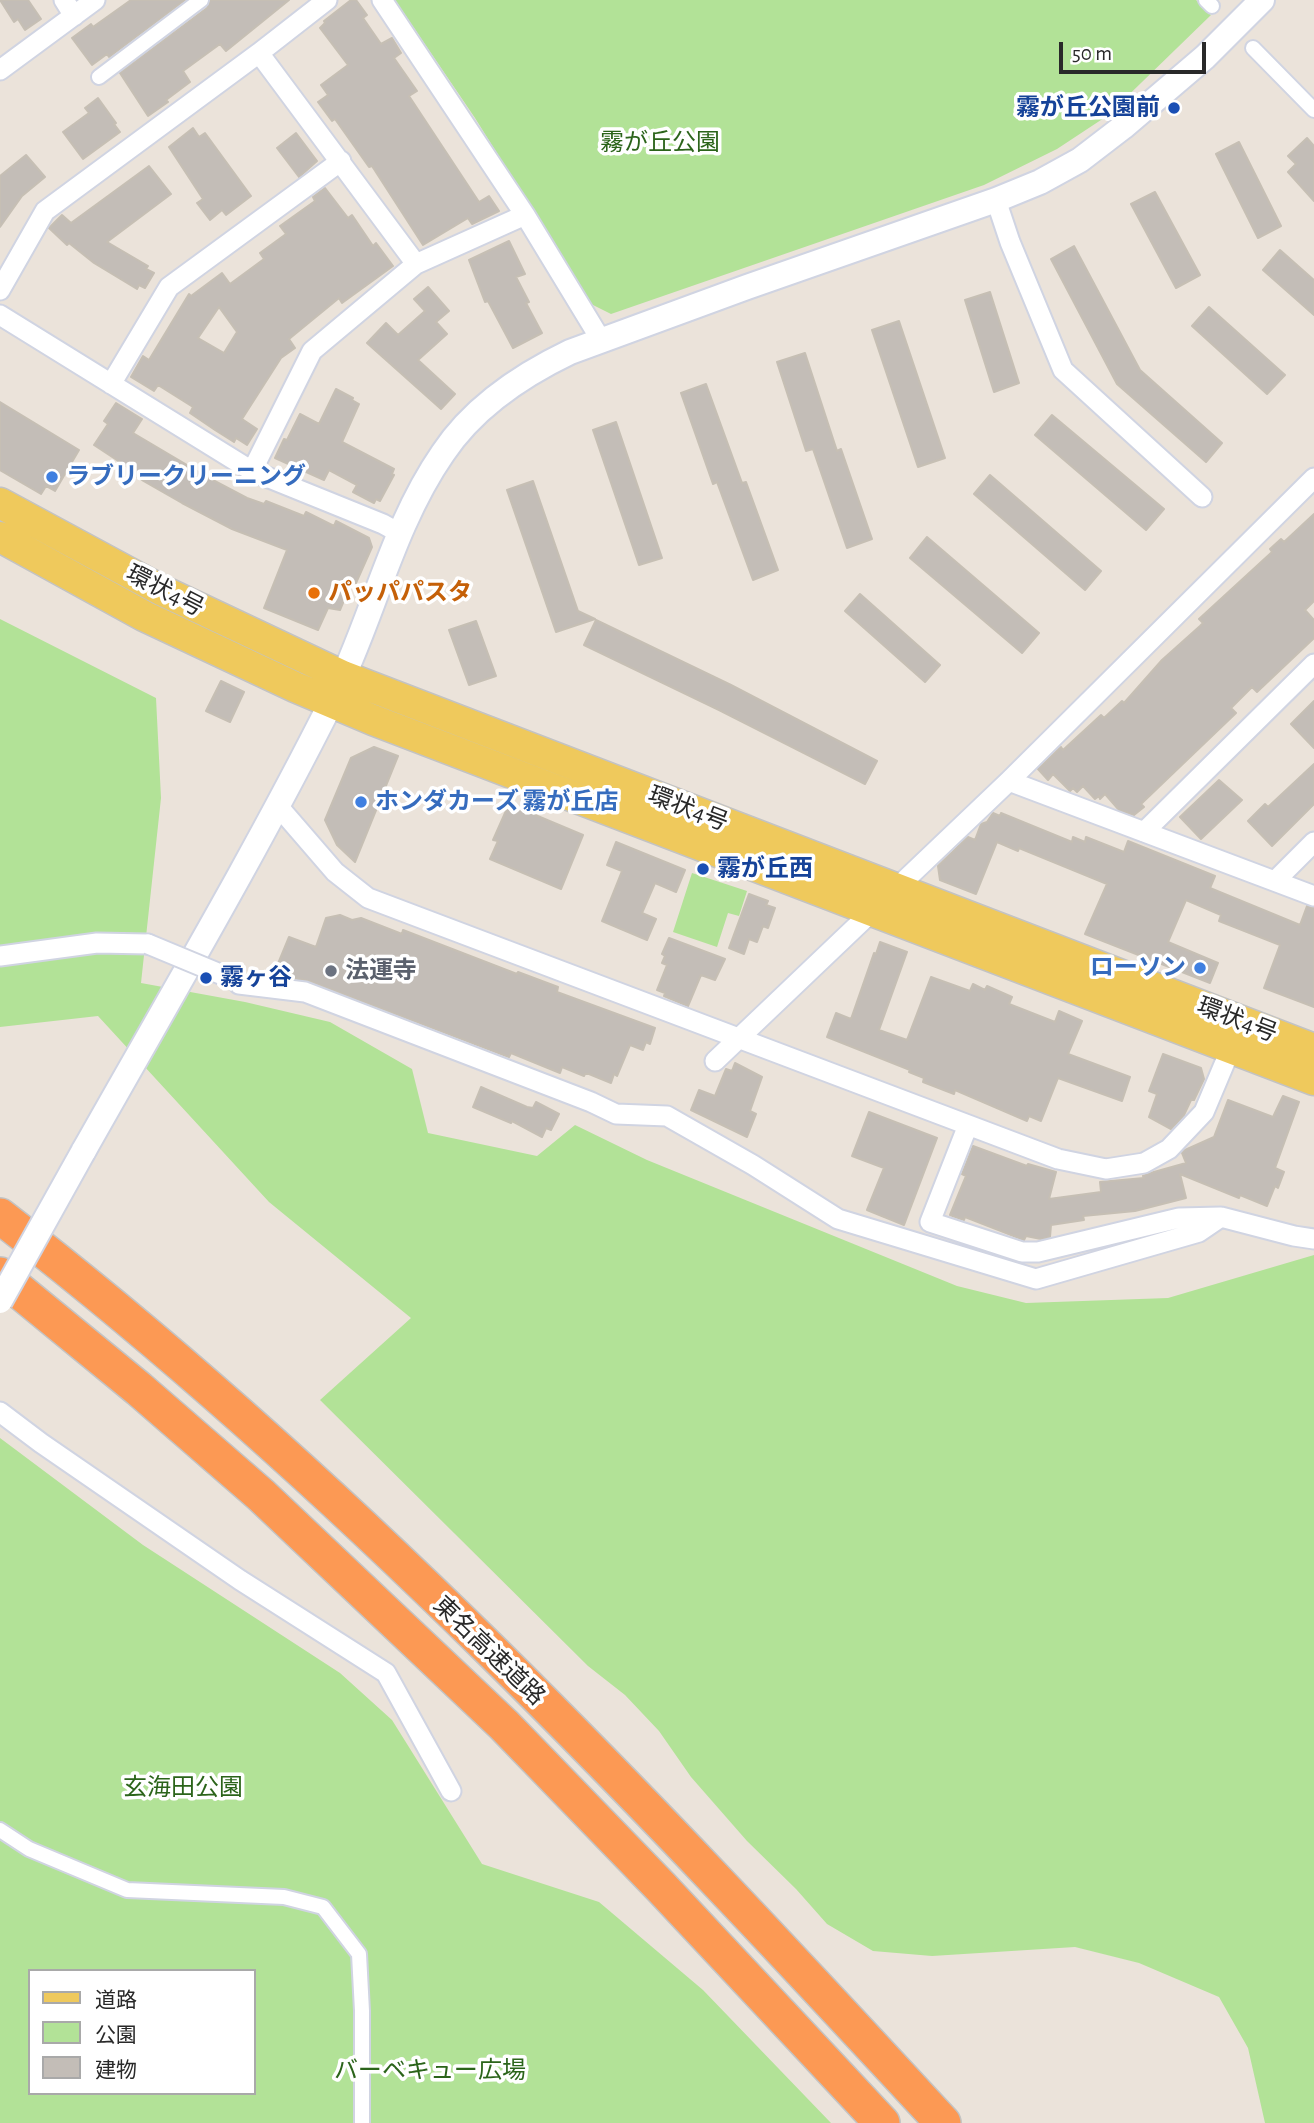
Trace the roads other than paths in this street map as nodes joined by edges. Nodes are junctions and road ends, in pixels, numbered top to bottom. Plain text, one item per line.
1 (94, 0) edge
2 (201, 0) edge
3 (327, 0) edge
4 (382, 0) edge
5 (1262, 0) edge
6 (69, 8) edge
7 (1253, 48) dead end
8 (259, 53) junction
9 (0, 71) edge
10 (99, 77) dead end
11 (1314, 110) edge
12 (341, 161) junction
13 (996, 200) junction
14 (525, 215) junction
15 (416, 264) junction
16 (0, 290) edge
17 (0, 315) edge
18 (601, 340) junction
19 (111, 384) junction
20 (252, 471) junction
21 (1314, 478) edge
22 (1202, 497) dead end
23 (0, 503) edge
24 (401, 534) junction
25 (0, 537) edge
26 (1314, 664) edge
27 (344, 676) junction
28 (331, 703) junction
29 (1009, 781) junction
30 (278, 806) junction
31 (1144, 832) junction
32 (1314, 842) edge
33 (1275, 881) junction
34 (895, 889) junction
35 (1314, 896) edge
36 (871, 912) junction
37 (0, 956) edge
38 (740, 1040) junction
39 (1231, 1048) junction
40 (1314, 1049) edge
41 (715, 1060) dead end
42 (1314, 1080) edge
43 (968, 1125) junction
44 (0, 1216) edge
45 (1221, 1217) junction
46 (1314, 1238) edge
47 (0, 1275) edge
48 (0, 1300) edge
49 (0, 1412) edge
50 (451, 1791) dead end
51 (0, 1830) edge
52 (362, 2123) edge
53 (881, 2123) edge
54 (943, 2123) edge

1 - 6 street
2 - 10 street
3 - 8 street
4 - 14 street
5 - 13 street
6 - 9 street
7 - 11 street
8 - 12 street
8 - 16 street
12 - 15 street
12 - 19 street
13 - 18 street
13 - 22 street
14 - 15 street
14 - 18 street
15 - 20 street
17 - 19 street
18 - 24 street
19 - 20 street
20 - 24 street
21 - 29 street
23 - 27 main road, 環状4号
24 - 27 street
25 - 28 main road, 環状4号
26 - 31 street
27 - 28 street
27 - 34 main road, 環状4号
28 - 30 street
28 - 36 main road, 環状4号
29 - 31 street
29 - 34 street
30 - 38 street
30 - 48 street, bridge
31 - 33 street
32 - 33 street
33 - 35 street
34 - 36 street
34 - 40 main road, 環状4号
36 - 38 street
36 - 39 main road, 環状4号
37 - 45 street, bridge
38 - 41 street
38 - 43 street
39 - 42 main road, 環状4号
39 - 43 street
43 - 45 street
44 - 54 highway, 東名高速道路
45 - 46 street
47 - 53 highway, 東名高速道路
49 - 50 street
51 - 52 street

